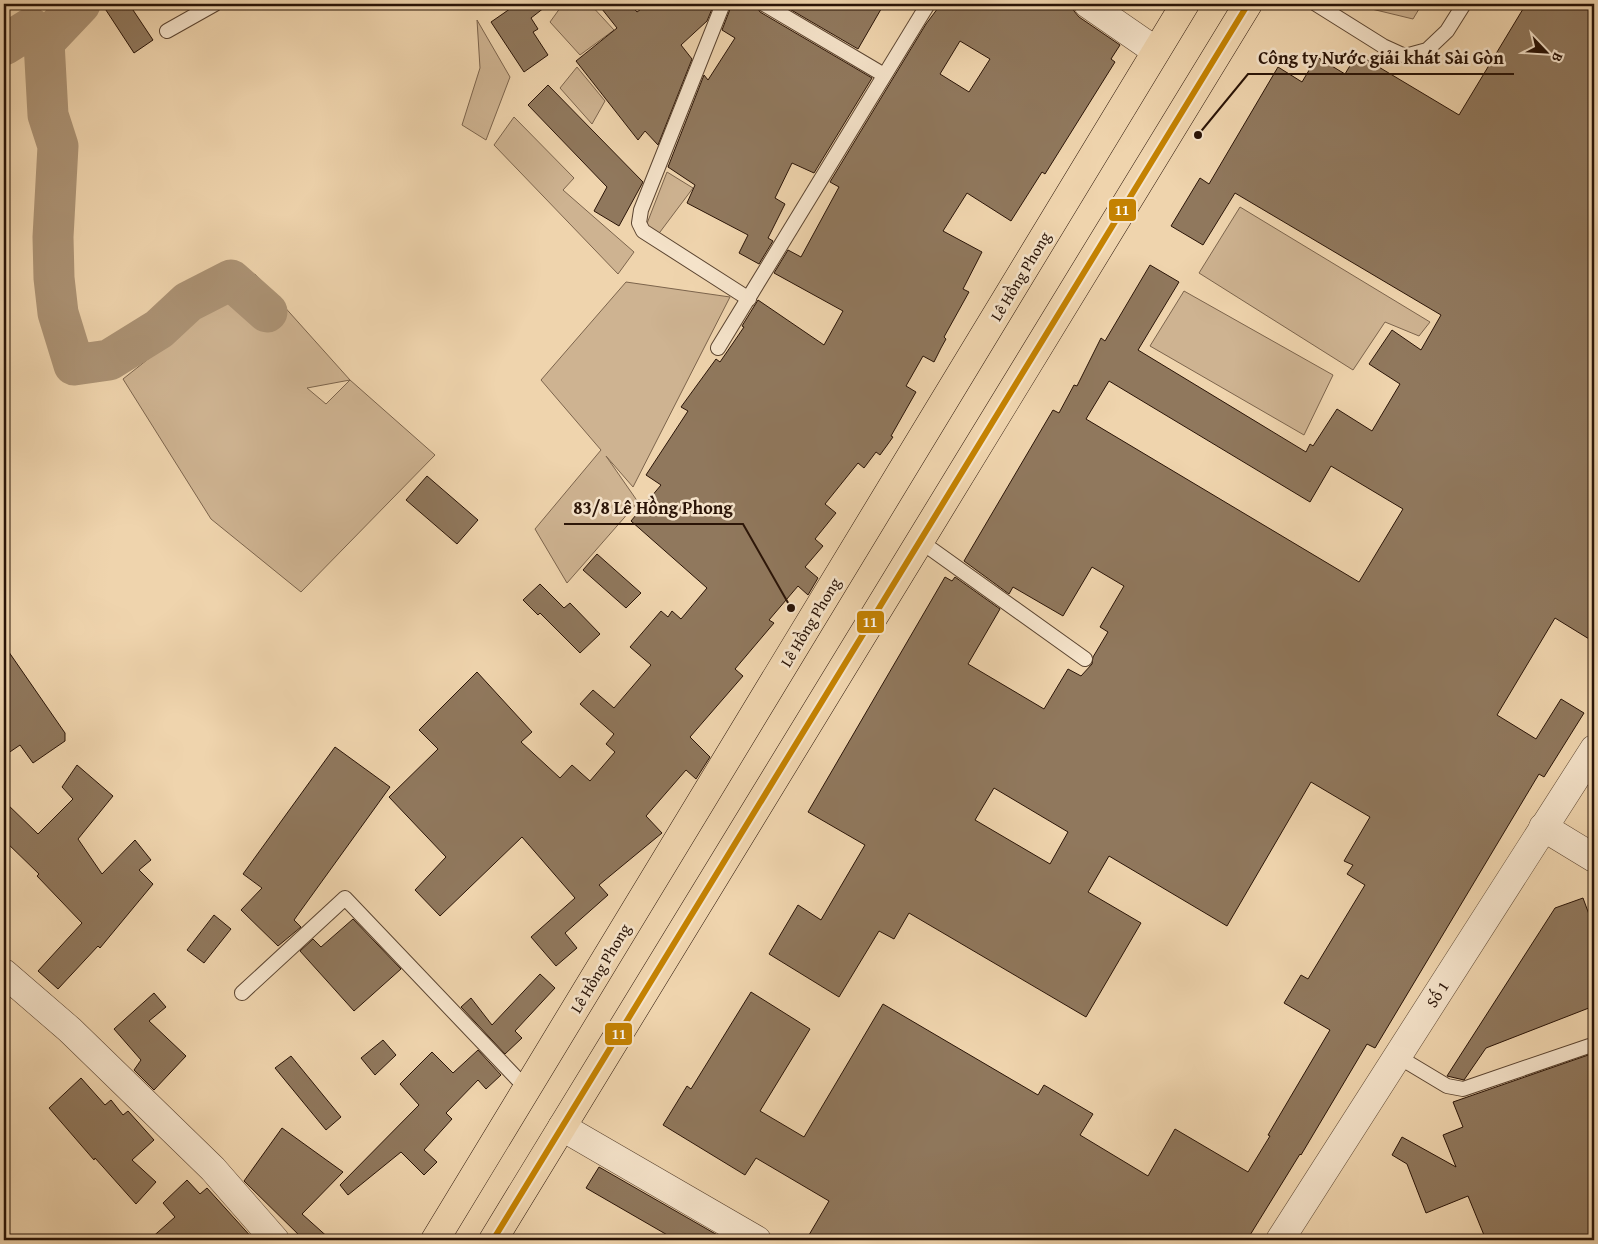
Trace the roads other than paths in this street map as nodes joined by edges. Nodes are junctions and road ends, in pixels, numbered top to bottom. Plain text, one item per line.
1 (215, 4) edge
2 (723, 4) edge
3 (764, 4) edge
4 (928, 4) edge
5 (1088, 4) edge
6 (1185, 4) edge
7 (1248, 4) edge
8 (1316, 4) edge
9 (1464, 4) edge
10 (167, 31) dead end
11 (1156, 51) junction
12 (884, 76) junction
13 (750, 299) junction
14 (718, 348) dead end
15 (920, 541) junction
16 (1085, 659) dead end
17 (1594, 749) edge
18 (1543, 827) junction
19 (1594, 858) edge
20 (4, 973) edge
21 (242, 993) dead end
22 (1589, 1046) dead end
23 (1397, 1056) junction
24 (527, 1089) junction
25 (562, 1127) junction
26 (275, 1240) edge
27 (435, 1240) edge
28 (493, 1240) edge
29 (757, 1240) edge
30 (1280, 1240) edge

1 - 10 lane
2 - 13 lane
3 - 12 lane
4 - 12 lane
5 - 11 street
6 - 11 highway, Lê Hồng Phong
7 - 15 highway
8 - 9 lane
11 - 24 highway, Lê Hồng Phong
12 - 13 lane
13 - 14 lane
15 - 16 lane
15 - 25 highway
17 - 18 street, Số 1
18 - 19 street
18 - 23 street, Số 1
20 - 26 street
21 - 24 lane
22 - 23 lane
23 - 30 street, Số 1
24 - 27 highway, Lê Hồng Phong
25 - 28 highway
25 - 29 street

